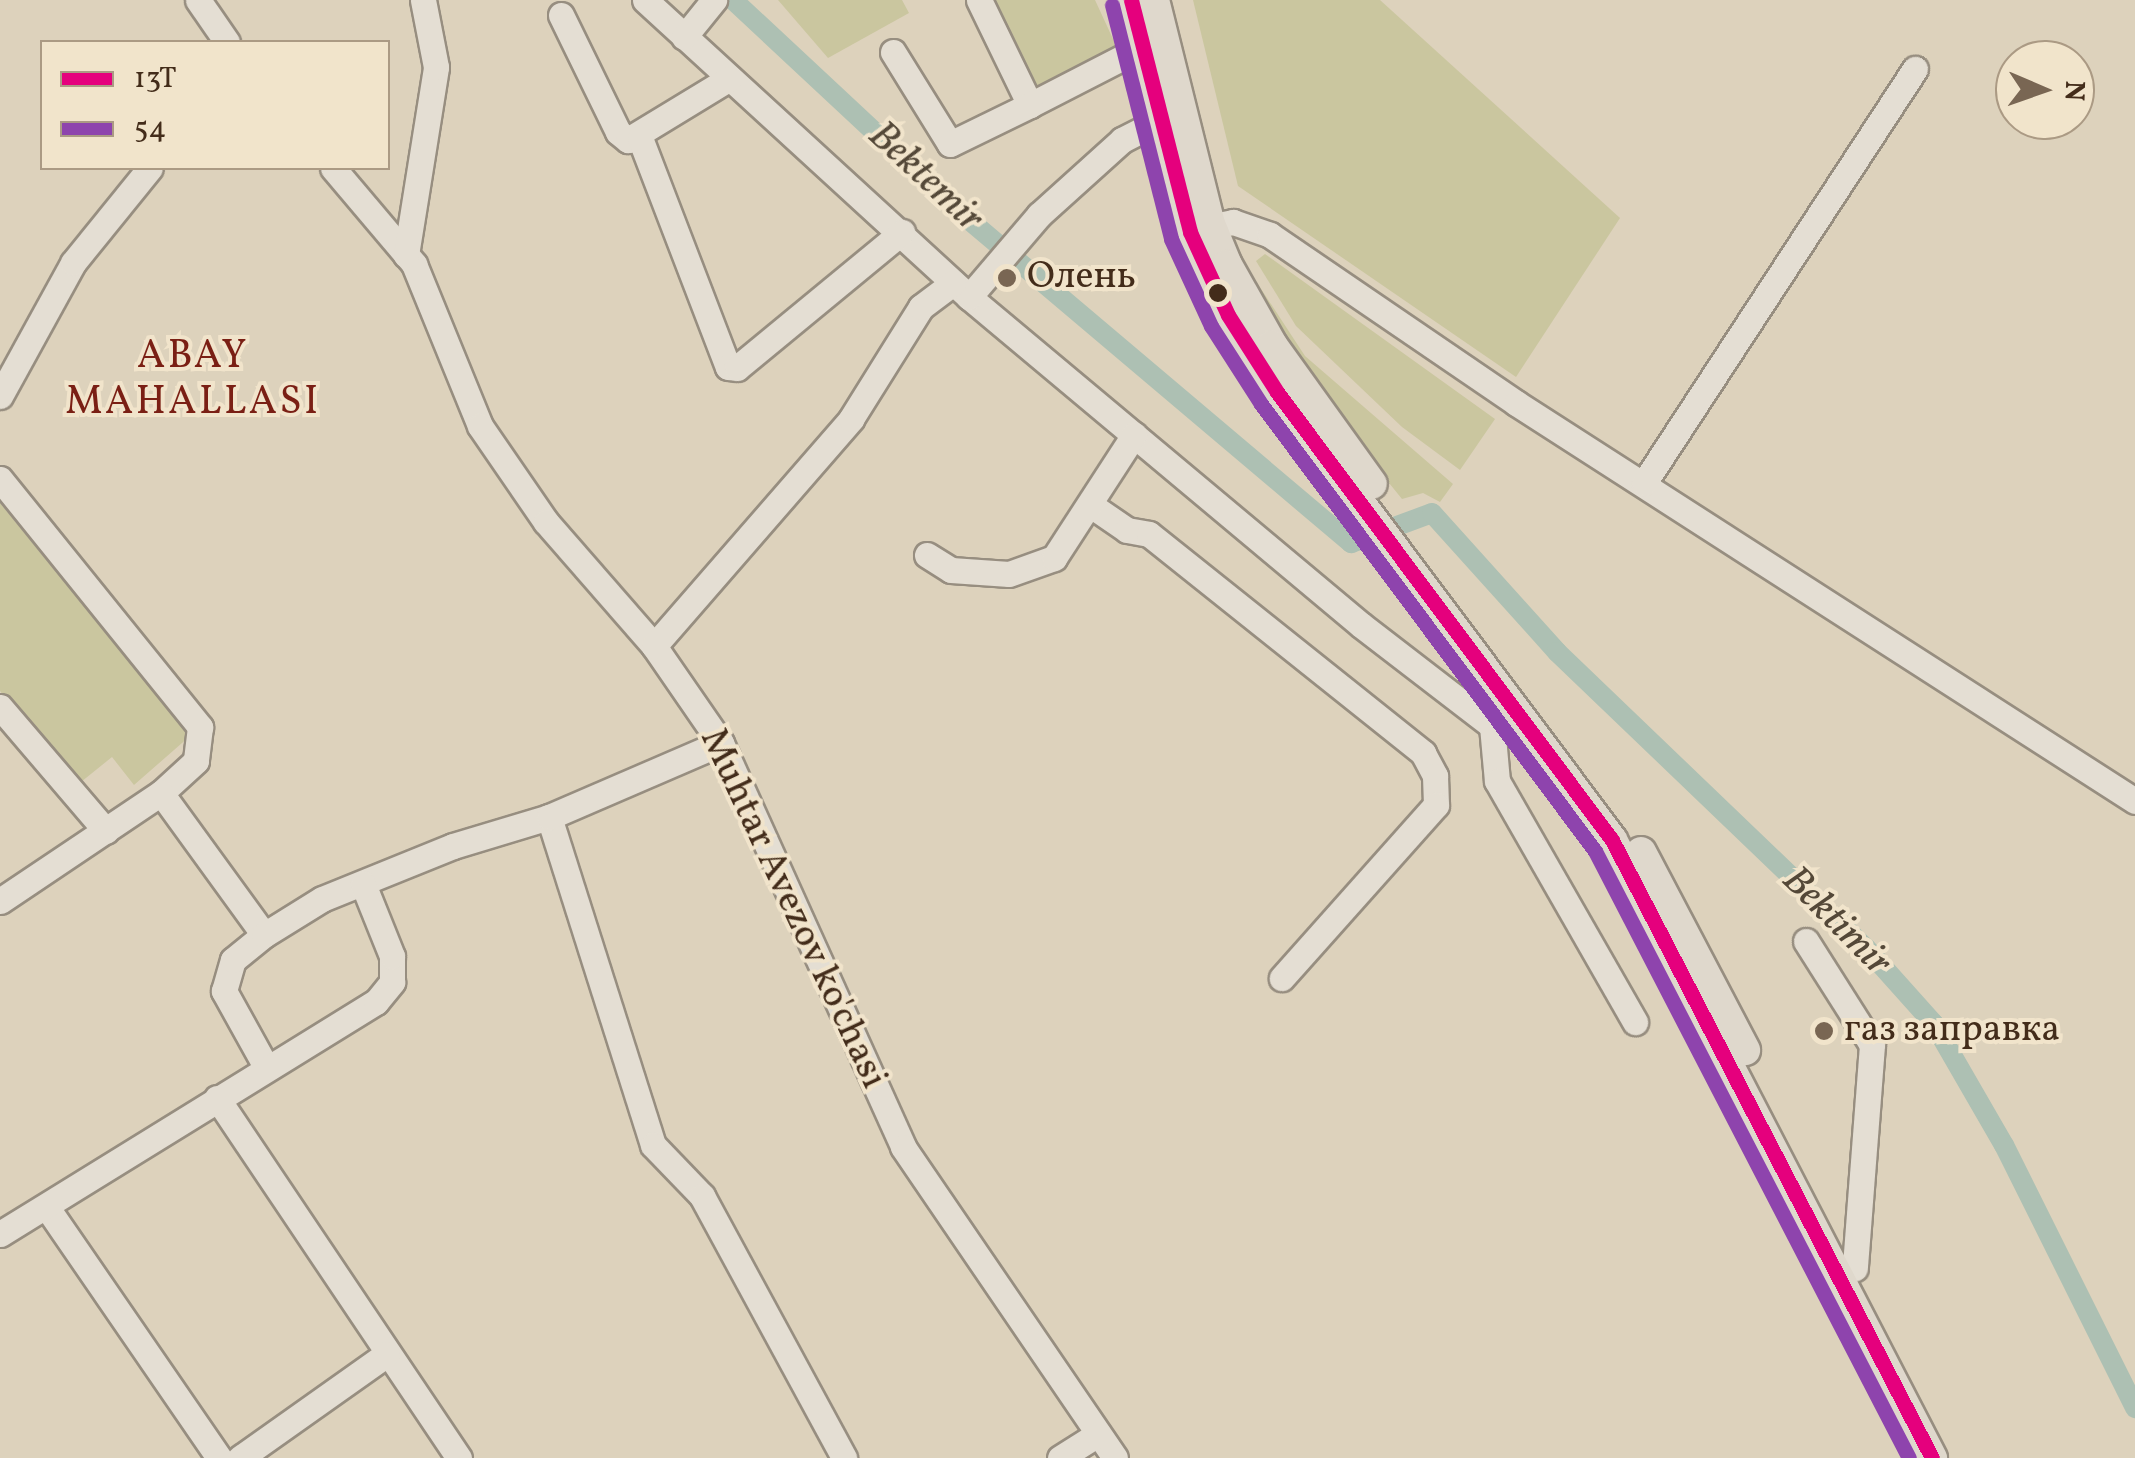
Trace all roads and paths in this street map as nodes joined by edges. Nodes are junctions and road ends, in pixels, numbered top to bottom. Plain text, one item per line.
1 (198, 0) edge
2 (423, 0) edge
3 (645, 0) edge
4 (979, 0) edge
5 (1131, 0) edge
6 (1154, 0) edge
7 (711, 4) edge
8 (561, 15) dead end
9 (684, 37) junction
10 (226, 40) edge
11 (1144, 48) junction
12 (893, 52) dead end
13 (1916, 69) dead end
14 (730, 78) junction
15 (1030, 105) junction
16 (1170, 114) junction
17 (640, 138) junction
18 (148, 170) edge
19 (334, 170) edge
20 (1200, 228) junction
21 (902, 232) junction
22 (406, 255) junction
23 (961, 290) junction
24 (0, 396) edge
25 (1134, 435) junction
26 (0, 478) edge
27 (1644, 483) junction
28 (1092, 506) junction
29 (1410, 554) junction
30 (928, 555) dead end
31 (654, 646) junction
32 (0, 707) edge
33 (1492, 726) junction
34 (1537, 738) junction
35 (720, 743) junction
36 (161, 793) junction
37 (2135, 801) edge
38 (549, 817) junction
39 (106, 830) junction
40 (363, 884) junction
41 (0, 900) edge
42 (264, 935) junction
43 (1806, 941) dead end
44 (1282, 978) dead end
45 (1635, 1022) dead end
46 (265, 1065) junction
47 (217, 1098) junction
48 (48, 1209) junction
49 (0, 1234) edge
50 (1855, 1268) junction
51 (387, 1354) junction
52 (1098, 1434) junction
53 (219, 1458) edge
54 (240, 1458) edge
55 (459, 1458) edge
56 (844, 1458) edge
57 (1060, 1458) edge
58 (1115, 1458) edge
59 (1932, 1458) edge
60 (1953, 1458) edge

1 - 10 street
2 - 22 street
3 - 9 street
4 - 15 street
5 - 11 main road
6 - 16 main road
7 - 9 street
8 - 17 street
9 - 14 street
11 - 15 street
11 - 16 main road
12 - 15 street
13 - 27 street
14 - 17 street
14 - 21 street
16 - 20 main road
16 - 23 street
17 - 21 street
18 - 24 street
19 - 22 street, Muhtar Avezov ko'chasi
20 - 27 street
20 - 29 main road
21 - 23 street
22 - 31 street, Muhtar Avezov ko'chasi
23 - 25 street
23 - 31 street
25 - 28 street
25 - 33 street
26 - 36 street
27 - 37 street
28 - 30 street
28 - 44 street
29 - 34 main road
29 - 50 main road
31 - 35 street, Muhtar Avezov ko'chasi
32 - 39 street
33 - 34 street
33 - 45 street
34 - 59 main road
35 - 38 street
35 - 52 street, Muhtar Avezov ko'chasi
36 - 39 street
36 - 42 street
38 - 40 street
38 - 56 street
39 - 41 street
40 - 42 street
40 - 46 street
42 - 46 street
43 - 50 street
46 - 47 street
47 - 48 street
47 - 51 street
48 - 49 street
48 - 53 street
50 - 60 main road
51 - 54 street
51 - 55 street
52 - 57 street
52 - 58 street, Muhtar Avezov ko'chasi

